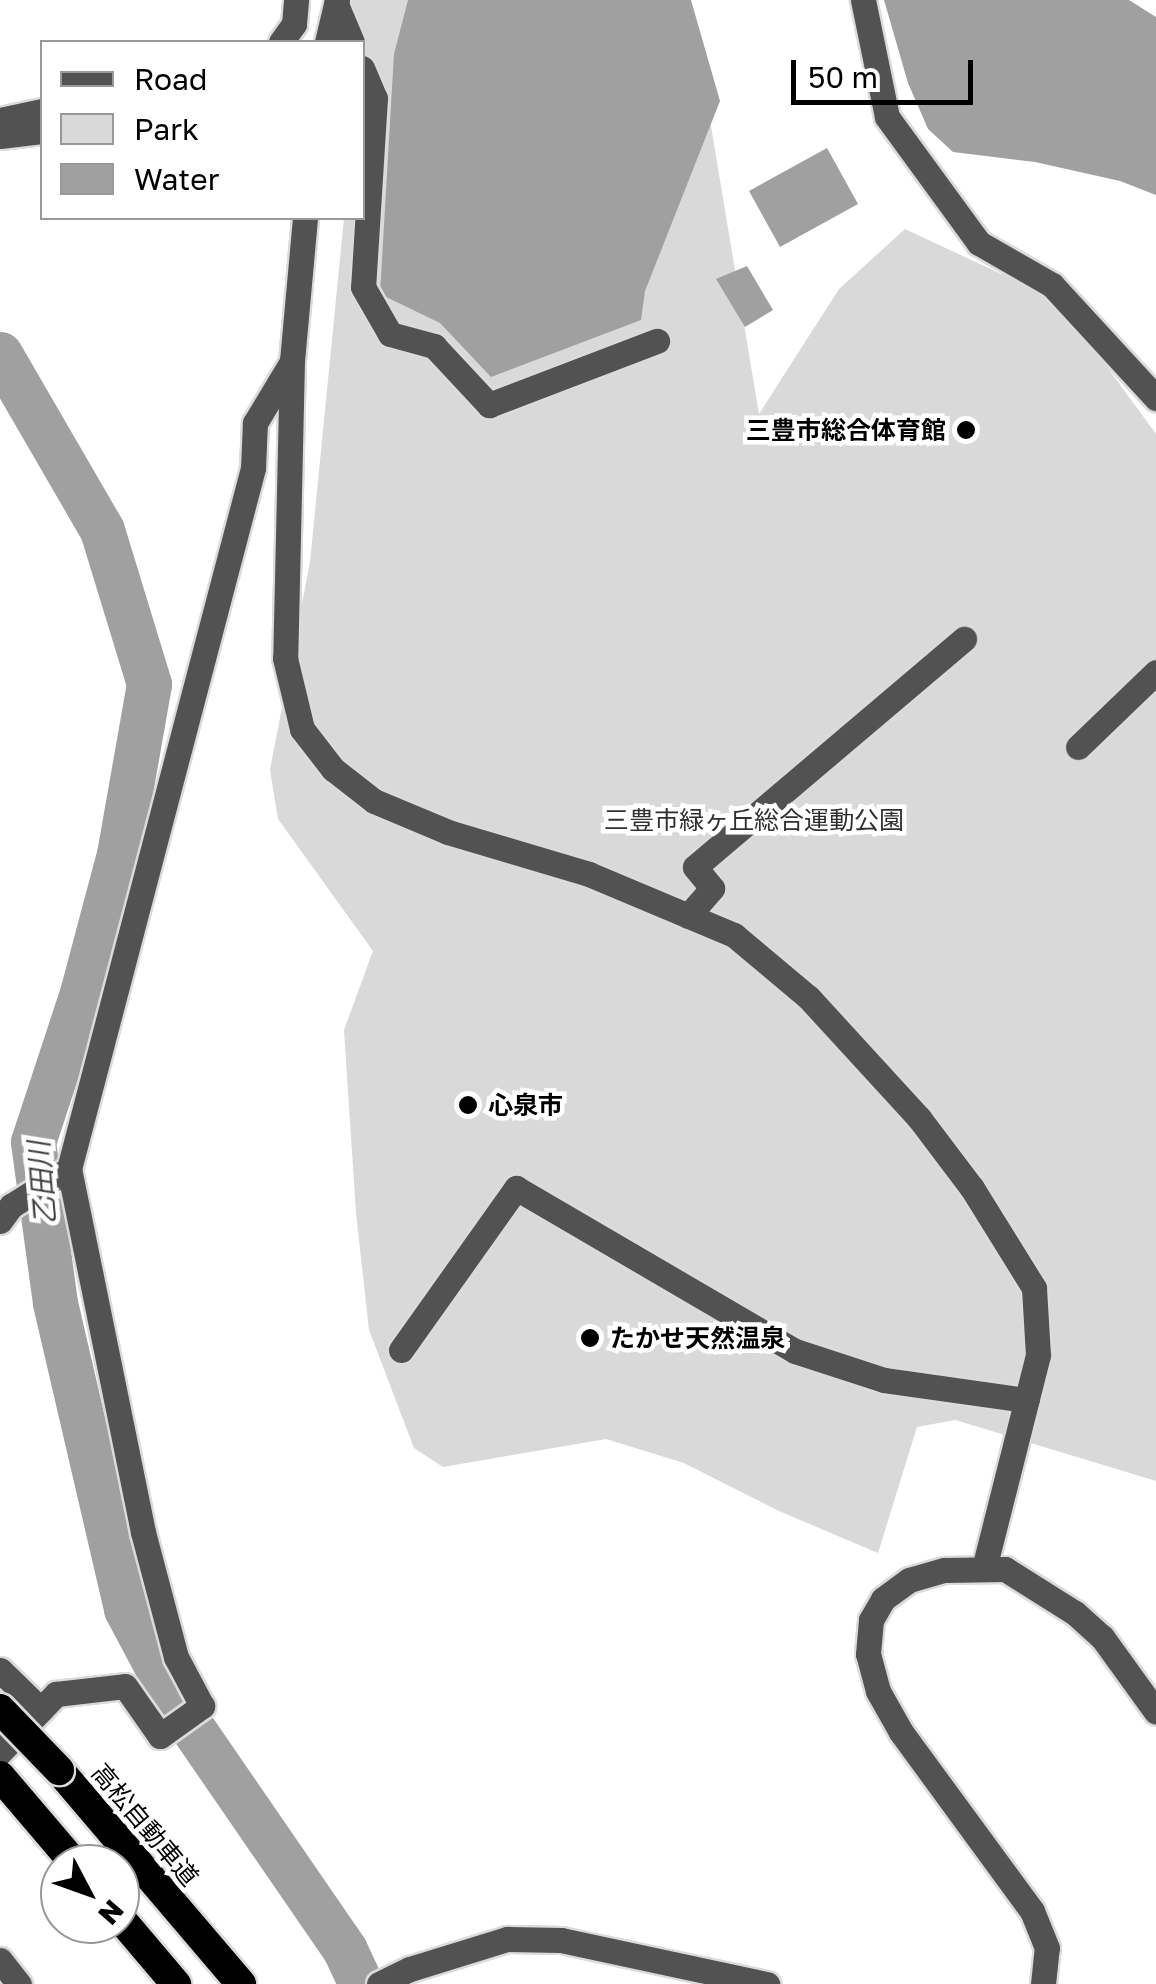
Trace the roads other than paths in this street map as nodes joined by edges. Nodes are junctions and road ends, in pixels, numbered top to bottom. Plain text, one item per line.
1 (296, 0) edge
2 (863, 0) edge
3 (336, 2) edge
4 (282, 40) edge
5 (327, 40) edge
6 (351, 40) edge
7 (365, 75) edge
8 (40, 111) edge
9 (0, 120) edge
10 (40, 131) edge
11 (0, 136) edge
12 (305, 220) edge
13 (656, 341) dead end
14 (292, 360) junction
15 (1156, 398) edge
16 (964, 639) dead end
17 (1156, 672) edge
18 (1078, 747) dead end
19 (688, 916) junction
20 (69, 1169) junction
21 (0, 1221) edge
22 (401, 1350) dead end
23 (1026, 1400) junction
24 (984, 1568) junction
25 (0, 1670) edge
26 (0, 1709) edge
27 (41, 1710) junction
28 (1156, 1712) edge
29 (0, 1752) edge
30 (5, 1782) edge
31 (58, 1844) edge
32 (140, 1942) edge
33 (0, 1960) edge
34 (18, 1984) edge
35 (176, 1984) edge
36 (240, 1984) edge
37 (379, 1984) edge
38 (768, 1984) edge
39 (1043, 1984) edge

1 - 4 street
2 - 15 street
3 - 5 street
3 - 6 street
7 - 13 street
8 - 9 street
10 - 11 street
12 - 14 street
14 - 19 street
14 - 20 street
16 - 19 street
17 - 18 street
19 - 23 street
20 - 21 street
20 - 27 street
22 - 23 street
23 - 24 street
24 - 28 street
24 - 39 street
25 - 27 street
26 - 36 highway, 高松自動車道, bridge
27 - 29 street
30 - 31 highway
32 - 35 highway
33 - 34 street
37 - 38 street

